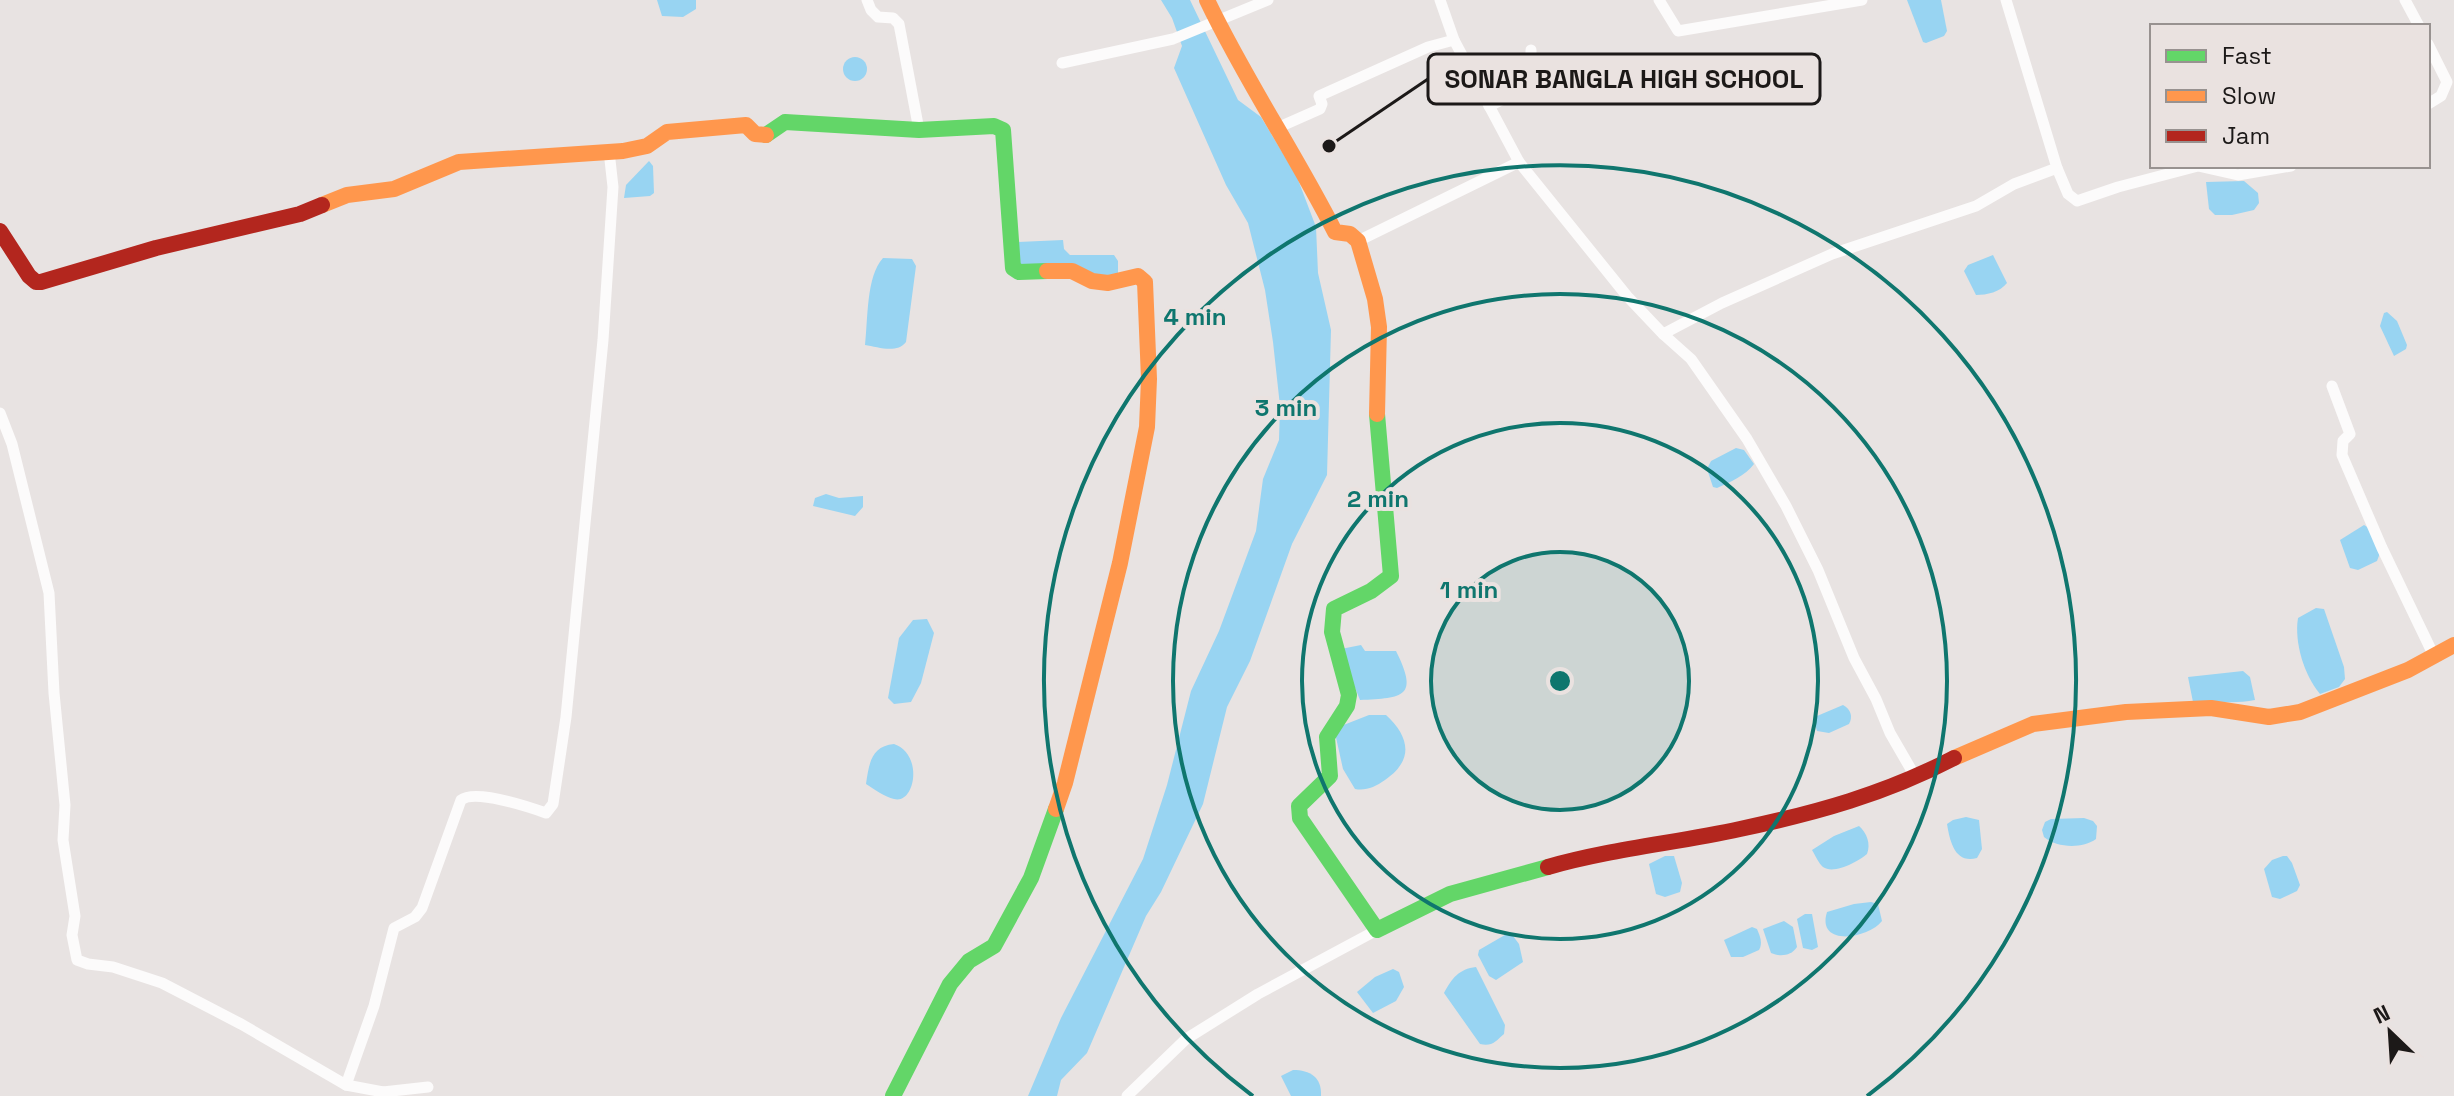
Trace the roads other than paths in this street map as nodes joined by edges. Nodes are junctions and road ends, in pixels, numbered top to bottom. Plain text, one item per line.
1 (867, 0) edge
2 (1207, 0) edge
3 (1268, 0) edge
4 (1440, 0) edge
5 (1659, 0) edge
6 (1862, 0) edge
7 (2006, 0) edge
8 (2405, 0) edge
9 (1213, 22) junction
10 (2418, 24) edge
11 (1454, 40) junction
12 (2430, 48) edge
13 (1531, 50) dead end
14 (1062, 63) dead end
15 (2430, 103) edge
16 (1489, 106) junction
17 (1277, 128) junction
18 (919, 130) junction
19 (609, 151) junction
20 (1519, 162) junction
21 (2057, 168) junction
22 (2190, 168) edge
23 (2207, 168) edge
24 (2279, 168) edge
25 (0, 231) edge
26 (1358, 241) junction
27 (1663, 334) junction
28 (2332, 386) dead end
29 (0, 413) edge
30 (2454, 645) edge
31 (2434, 656) junction
32 (1916, 778) junction
33 (1377, 930) junction
34 (346, 1085) junction
35 (428, 1087) dead end
36 (383, 1094) edge
37 (893, 1096) edge
38 (1127, 1096) edge

1 - 18 street
2 - 9 street
3 - 9 street
4 - 11 street
5 - 6 street
7 - 21 street
8 - 10 street
9 - 14 street
9 - 17 street
11 - 16 street
11 - 17 street
12 - 15 street
13 - 16 street
16 - 20 street
17 - 26 street
18 - 19 street
18 - 37 street
19 - 25 street
19 - 34 street
20 - 26 street
20 - 27 street
21 - 22 street
21 - 27 street
23 - 24 street
26 - 33 street
27 - 32 street
28 - 31 street
29 - 34 street
30 - 31 street
31 - 32 street
32 - 33 street
33 - 38 street
34 - 36 street
35 - 36 street

